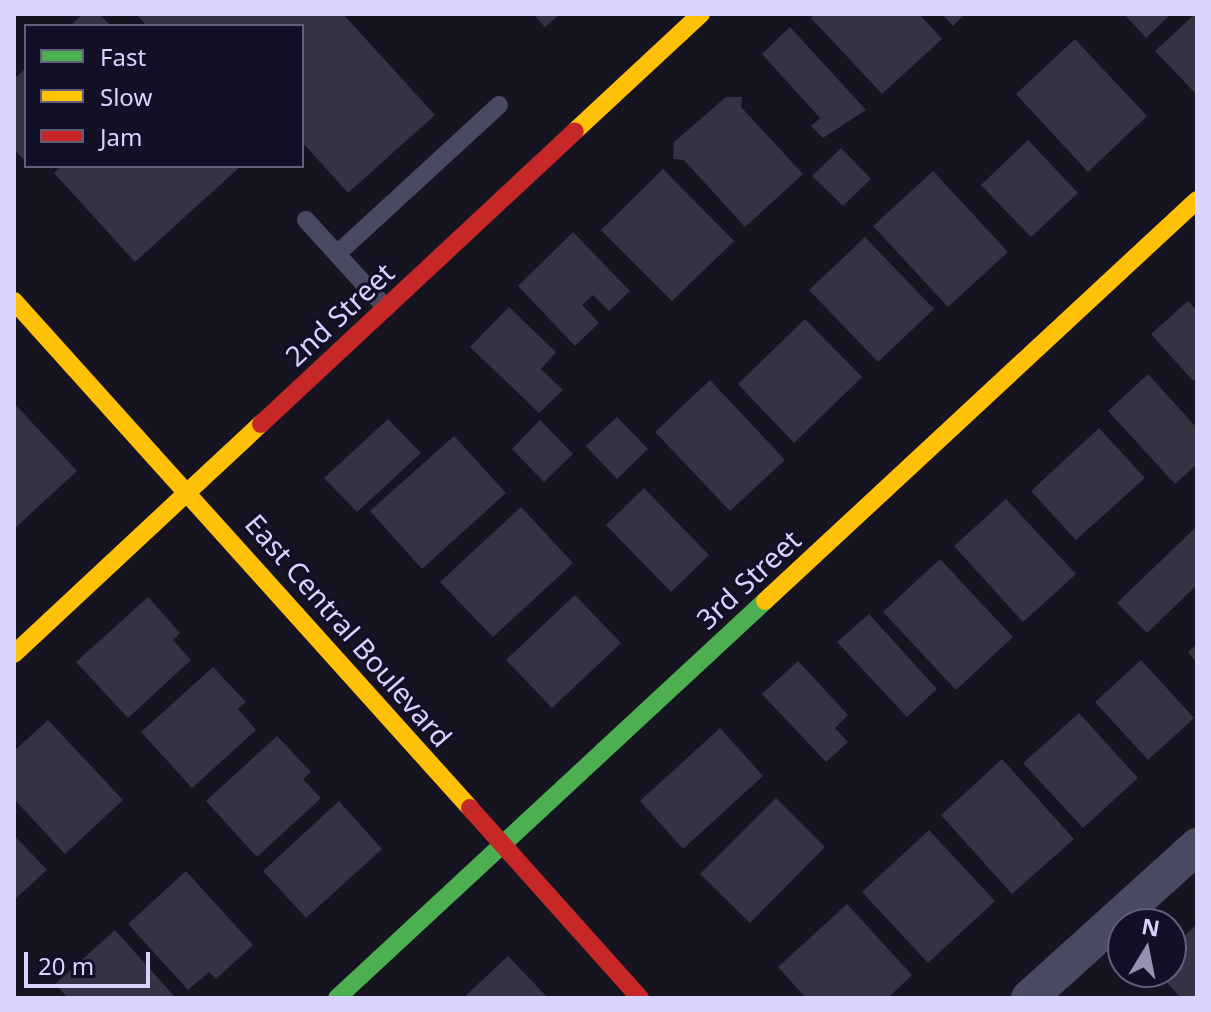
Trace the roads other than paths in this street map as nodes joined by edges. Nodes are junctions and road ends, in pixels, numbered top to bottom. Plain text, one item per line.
1 (701, 14) edge
2 (499, 105) dead end
3 (1197, 200) edge
4 (306, 220) dead end
5 (337, 254) junction
6 (14, 301) edge
7 (386, 308) junction
8 (191, 492) junction
9 (14, 654) edge
10 (502, 846) junction
11 (1197, 846) edge
12 (337, 998) edge
13 (640, 998) edge
14 (1029, 998) edge

1 - 7 street, 2nd Street
2 - 5 lane
3 - 10 street, 3rd Street
4 - 5 lane
5 - 7 lane
6 - 8 street, East Central Boulevard
7 - 8 street, 2nd Street
8 - 9 street, 2nd Street
8 - 10 street, East Central Boulevard
10 - 12 street, 3rd Street
10 - 13 street, East Central Boulevard
11 - 14 street

